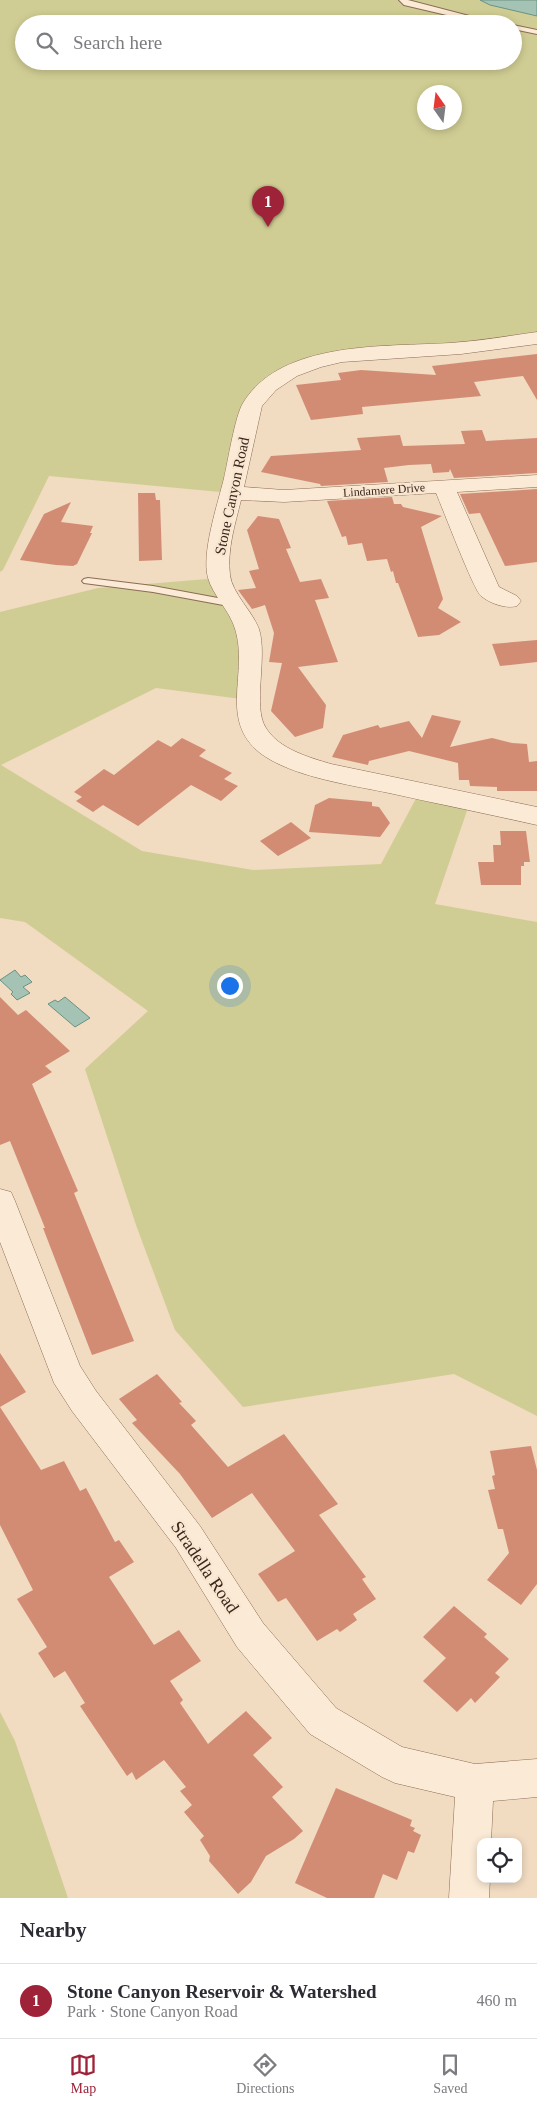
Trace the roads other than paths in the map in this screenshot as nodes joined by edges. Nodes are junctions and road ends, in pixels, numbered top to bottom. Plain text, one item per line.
1 (403, 0) edge
2 (455, 15) edge
3 (522, 29) edge
4 (537, 32) edge
5 (537, 338) edge
6 (537, 482) edge
7 (444, 487) junction
8 (231, 493) junction
9 (88, 582) dead end
10 (509, 601) dead end
11 (234, 604) junction
12 (537, 816) edge
13 (0, 1201) edge
14 (537, 1778) edge
15 (475, 1783) junction
16 (469, 1898) edge

1 - 2 lane
3 - 4 lane
5 - 8 street, Stone Canyon Road
6 - 7 street, Lindamere Drive
7 - 8 street, Lindamere Drive
7 - 10 street
8 - 11 street, Stone Canyon Road
9 - 11 lane
11 - 12 street, Stone Canyon Road
13 - 15 street, Stradella Road
14 - 15 street, Stradella Road
15 - 16 street

